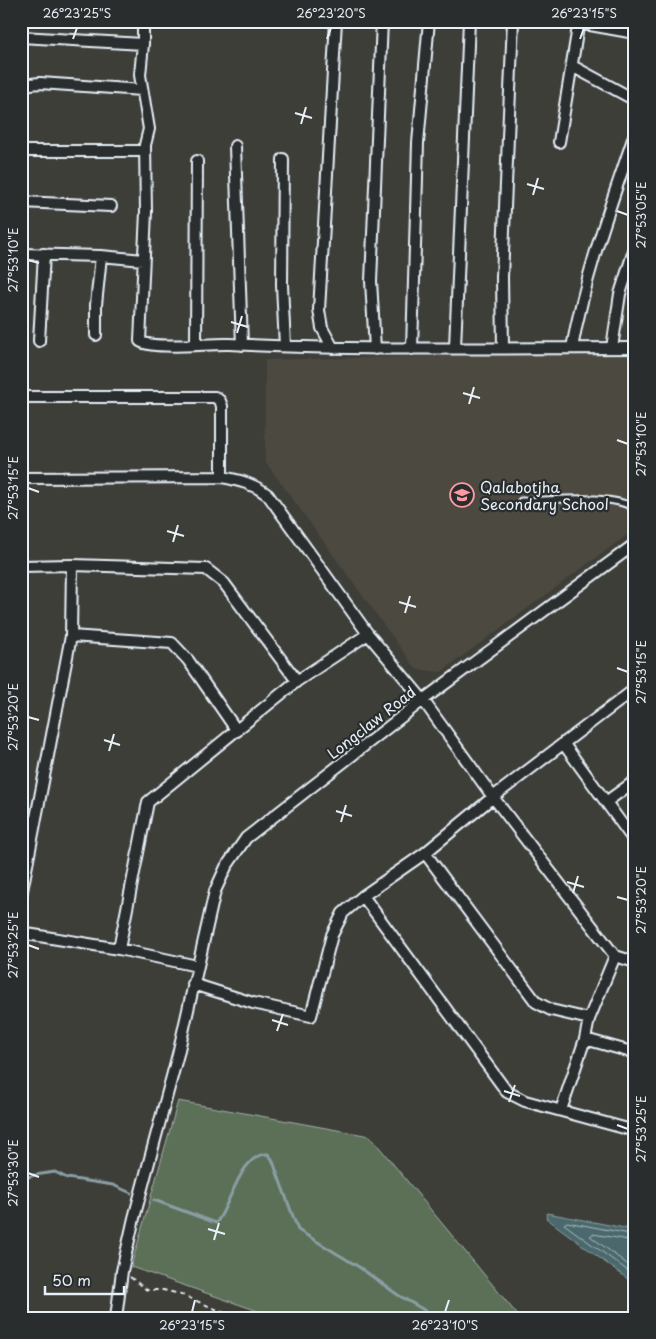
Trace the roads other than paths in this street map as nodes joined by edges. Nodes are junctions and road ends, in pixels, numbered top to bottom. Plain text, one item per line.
1 (143, 21) edge
2 (336, 21) edge
3 (382, 21) edge
4 (429, 21) edge
5 (469, 21) edge
6 (513, 21) edge
7 (579, 22) edge
8 (635, 33) edge
9 (21, 37) edge
10 (143, 44) junction
11 (572, 66) junction
12 (21, 84) edge
13 (142, 90) junction
14 (635, 100) edge
15 (635, 133) edge
16 (559, 142) dead end
17 (235, 146) dead end
18 (21, 151) edge
19 (145, 151) junction
20 (283, 158) dead end
21 (197, 161) dead end
22 (21, 202) edge
23 (112, 206) dead end
24 (635, 247) edge
25 (21, 254) edge
26 (44, 254) junction
27 (101, 256) junction
28 (143, 260) junction
29 (96, 335) dead end
30 (39, 341) dead end
31 (196, 344) junction
32 (242, 345) junction
33 (284, 346) junction
34 (455, 347) junction
35 (333, 348) junction
36 (375, 348) junction
37 (503, 348) junction
38 (572, 348) junction
39 (612, 348) junction
40 (635, 348) edge
41 (412, 349) junction
42 (21, 396) edge
43 (222, 477) junction
44 (21, 478) edge
45 (520, 501) dead end
46 (635, 509) edge
47 (635, 544) edge
48 (72, 565) junction
49 (21, 566) edge
50 (368, 634) junction
51 (71, 636) junction
52 (297, 682) junction
53 (635, 688) edge
54 (423, 700) junction
55 (236, 731) junction
56 (562, 743) junction
57 (635, 782) edge
58 (493, 797) junction
59 (606, 802) junction
60 (635, 842) edge
61 (425, 853) junction
62 (21, 896) edge
63 (363, 896) junction
64 (21, 932) edge
65 (119, 949) junction
66 (615, 956) junction
67 (635, 962) edge
68 (196, 975) junction
69 (589, 1019) junction
70 (585, 1039) junction
71 (635, 1053) edge
72 (562, 1110) junction
73 (635, 1131) edge
74 (116, 1318) edge

1 - 10 street
2 - 35 street
3 - 36 street
4 - 41 street
5 - 34 street
6 - 37 street
7 - 8 street
7 - 11 street
9 - 10 street
10 - 13 street
11 - 14 street
11 - 16 street
12 - 13 street
13 - 19 street
15 - 38 street
17 - 32 street
18 - 19 street
19 - 28 street
20 - 33 street
21 - 31 street
22 - 23 street
24 - 39 street
25 - 26 street
26 - 27 street
26 - 30 street
27 - 28 street
27 - 29 street
28 - 31 street
31 - 32 street
32 - 33 street
33 - 35 street
34 - 37 street
34 - 41 street
35 - 36 street
36 - 41 street
37 - 38 street
38 - 39 street
39 - 40 street
42 - 43 street
43 - 44 street
43 - 50 street
45 - 46 lane
47 - 54 street, Longclaw Road
48 - 49 street
48 - 51 street
48 - 52 street
50 - 52 street
50 - 54 street
51 - 55 street
51 - 62 street
52 - 55 street
53 - 56 street
54 - 58 street
54 - 68 street, Longclaw Road
55 - 65 street
56 - 58 street
56 - 59 street
57 - 59 street
58 - 61 street
58 - 66 street
59 - 60 street
61 - 63 street
61 - 69 street
63 - 68 street
63 - 72 street
64 - 65 street
65 - 68 street
66 - 67 street
66 - 69 street
68 - 74 street, Longclaw Road
69 - 70 street
70 - 71 street
70 - 72 street
72 - 73 street

